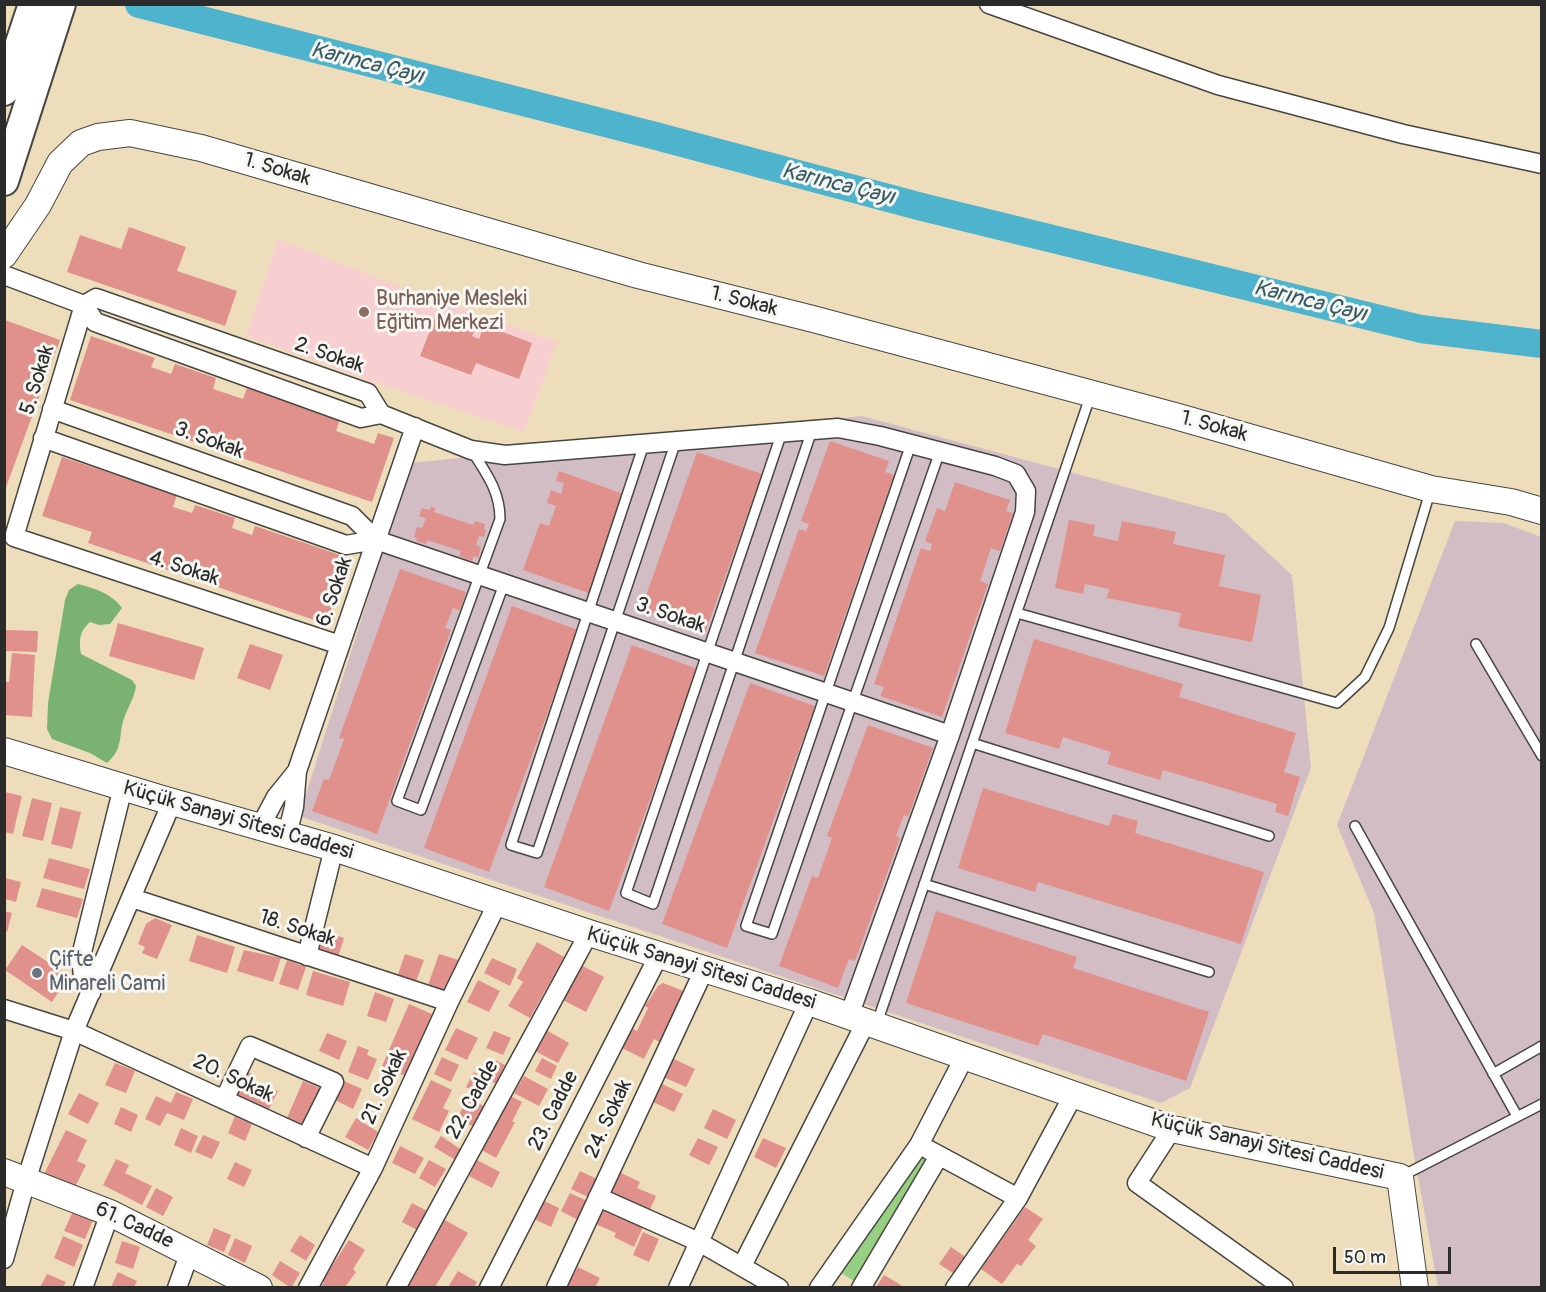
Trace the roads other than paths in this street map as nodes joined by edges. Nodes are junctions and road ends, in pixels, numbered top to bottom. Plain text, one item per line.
1 (33, 4) edge
2 (61, 4) edge
3 (989, 4) edge
4 (14, 92) edge
5 (1542, 164) edge
6 (4, 181) edge
7 (4, 255) edge
8 (4, 276) edge
9 (84, 305) junction
10 (1092, 394) junction
11 (52, 409) junction
12 (381, 414) junction
13 (415, 427) junction
14 (812, 430) junction
15 (782, 432) junction
16 (44, 438) junction
17 (676, 441) junction
18 (644, 444) junction
19 (911, 444) junction
20 (471, 450) junction
21 (940, 452) junction
22 (1431, 489) junction
23 (1542, 511) edge
24 (14, 537) joint
25 (376, 540) junction
26 (479, 575) junction
27 (504, 584) junction
28 (588, 612) junction
29 (1017, 613) junction
30 (615, 621) junction
31 (1476, 644) dead end
32 (340, 645) junction
33 (708, 653) junction
34 (734, 662) junction
35 (826, 693) junction
36 (853, 702) junction
37 (950, 735) junction
38 (972, 743) junction
39 (4, 751) edge
40 (1542, 756) edge
41 (297, 771) junction
42 (123, 787) junction
43 (172, 802) junction
44 (1355, 825) dead end
45 (260, 827) junction
46 (287, 835) junction
47 (1269, 836) dead end
48 (334, 848) junction
49 (924, 884) junction
50 (132, 898) junction
51 (498, 902) junction
52 (589, 933) junction
53 (659, 955) junction
54 (307, 956) junction
55 (704, 970) junction
56 (1209, 972) dead end
57 (91, 993) junction
58 (449, 1002) junction
59 (809, 1002) junction
60 (4, 1010) edge
61 (863, 1021) junction
62 (74, 1031) junction
63 (1542, 1046) edge
64 (965, 1056) junction
65 (1493, 1074) junction
66 (1074, 1094) junction
67 (224, 1100) junction
68 (1542, 1104) edge
69 (1517, 1116) junction
70 (1172, 1129) junction
71 (306, 1138) junction
72 (919, 1145) junction
73 (939, 1156) junction
74 (373, 1168) junction
75 (15, 1177) edge
76 (1400, 1177) junction
77 (598, 1197) junction
78 (1018, 1198) junction
79 (110, 1214) junction
80 (699, 1242) junction
81 (190, 1252) junction
82 (4, 1259) edge
83 (742, 1266) junction
84 (83, 1287) edge
85 (177, 1287) edge
86 (259, 1287) edge
87 (308, 1287) edge
88 (396, 1287) edge
89 (489, 1287) edge
90 (556, 1287) edge
91 (678, 1287) edge
92 (779, 1287) edge
93 (819, 1287) edge
94 (861, 1287) edge
95 (955, 1287) edge
96 (1284, 1287) edge
97 (1415, 1287) edge

1 - 4 main road
2 - 4 main road
3 - 5 street
4 - 6 main road
7 - 10 street, 1. Sokak
8 - 9 street, 2. Sokak
9 - 11 street, 5. Sokak
9 - 12 street, 2. Sokak
9 - 12 street, 2. Sokak
10 - 22 street, 1. Sokak
10 - 29 lane
11 - 16 street, 5. Sokak
11 - 25 street, 3. Sokak
12 - 13 street
13 - 20 street
13 - 25 street, 6. Sokak
14 - 15 street
14 - 19 street
14 - 34 lane
15 - 17 street
15 - 33 lane
16 - 24 street, 5. Sokak
16 - 25 street, 3. Sokak
17 - 18 street
17 - 30 lane
18 - 20 street
18 - 28 lane
19 - 21 street
19 - 35 lane
20 - 26 lane
21 - 36 lane
21 - 37 street
22 - 23 street, 1. Sokak
22 - 29 lane
24 - 32 street, 4. Sokak
25 - 26 street, 3. Sokak
25 - 32 street, 6. Sokak
26 - 27 street, 3. Sokak
26 - 27 lane
27 - 28 street, 3. Sokak
28 - 30 street, 3. Sokak
28 - 30 lane
29 - 38 lane
30 - 33 street, 3. Sokak
31 - 40 lane
32 - 41 street, 6. Sokak
33 - 34 street, 3. Sokak
33 - 34 lane
34 - 35 street, 3. Sokak
35 - 36 street, 3. Sokak
35 - 36 lane
36 - 37 street, 3. Sokak
37 - 61 street
38 - 47 lane
38 - 49 lane
39 - 42 street, Küçük Sanayi Sitesi Caddesi
41 - 45 street
41 - 46 street
42 - 43 street, Küçük Sanayi Sitesi Caddesi
42 - 57 street
43 - 45 street, Küçük Sanayi Sitesi Caddesi
43 - 50 street
44 - 65 lane
45 - 46 street, Küçük Sanayi Sitesi Caddesi
46 - 48 street, Küçük Sanayi Sitesi Caddesi
48 - 51 street, Küçük Sanayi Sitesi Caddesi
48 - 54 street
49 - 56 lane
49 - 61 lane
50 - 54 street, 18. Sokak
50 - 57 street
51 - 52 street, Küçük Sanayi Sitesi Caddesi
51 - 58 street, 21. Sokak
52 - 53 street, Küçük Sanayi Sitesi Caddesi
52 - 88 street, 22. Cadde
53 - 55 street, Küçük Sanayi Sitesi Caddesi
53 - 89 street, 23. Cadde
54 - 58 street, 18. Sokak
55 - 59 street, Küçük Sanayi Sitesi Caddesi
55 - 77 street, 24. Sokak
57 - 62 street
58 - 74 street, 21. Sokak
59 - 61 street, Küçük Sanayi Sitesi Caddesi
59 - 80 street
60 - 62 street, 20. Sokak
61 - 64 street, Küçük Sanayi Sitesi Caddesi
61 - 83 street
62 - 67 street, 20. Sokak
62 - 75 street
63 - 65 lane
64 - 66 street, Küçük Sanayi Sitesi Caddesi
64 - 72 street
65 - 69 lane
66 - 70 street, Küçük Sanayi Sitesi Caddesi
66 - 78 street
67 - 71 street, 20. Sokak
67 - 71 street
68 - 69 lane
69 - 76 lane
70 - 76 street, Küçük Sanayi Sitesi Caddesi
70 - 96 street
71 - 74 street, 20. Sokak
72 - 73 street
72 - 93 street
73 - 78 street
73 - 94 street
74 - 87 street, 21. Sokak
75 - 79 street, 61. Cadde
75 - 82 street
76 - 97 street
77 - 80 street
77 - 90 street, 24. Sokak
78 - 95 street
79 - 81 street, 61. Cadde
79 - 84 street
80 - 83 street
80 - 91 street
81 - 85 street
81 - 86 street, 61. Cadde
83 - 92 street

